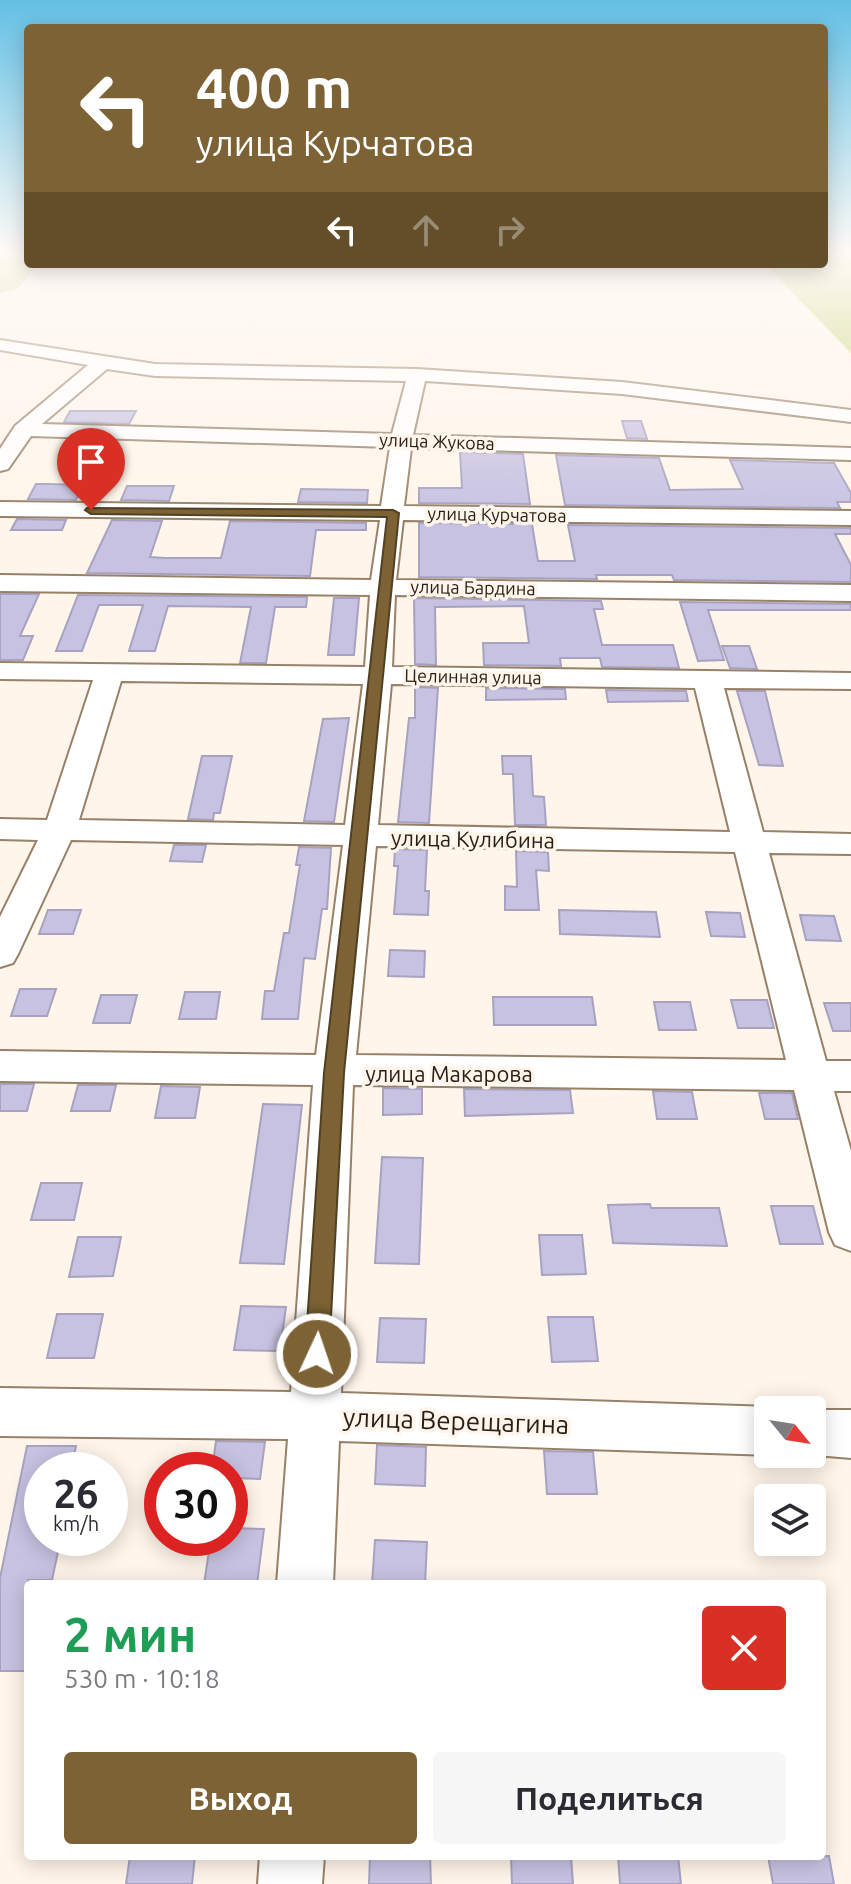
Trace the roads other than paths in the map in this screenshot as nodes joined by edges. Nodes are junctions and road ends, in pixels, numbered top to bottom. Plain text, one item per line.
1 (0, 345) edge
2 (103, 363) junction
3 (417, 375) junction
4 (851, 416) edge
5 (22, 430) junction
6 (401, 441) junction
7 (851, 454) edge
8 (0, 464) edge
9 (0, 509) edge
10 (393, 513) junction
11 (851, 518) edge
12 (0, 583) edge
13 (383, 587) junction
14 (851, 593) edge
15 (0, 671) edge
16 (109, 673) junction
17 (378, 676) junction
18 (707, 679) junction
19 (851, 681) edge
20 (61, 827) junction
21 (0, 829) edge
22 (357, 837) junction
23 (749, 843) junction
24 (851, 844) edge
25 (0, 954) edge
26 (0, 1066) edge
27 (334, 1073) junction
28 (807, 1075) junction
29 (851, 1076) edge
30 (851, 1232) edge
31 (0, 1412) edge
32 (313, 1416) junction
33 (754, 1431) edge
34 (826, 1433) edge
35 (851, 1434) edge
36 (305, 1580) edge
37 (292, 1860) edge
38 (290, 1884) edge

1 - 2 street
2 - 3 street
2 - 5 street
3 - 4 street
3 - 6 street
5 - 6 street, улица Жукова
5 - 8 street
6 - 7 street, улица Жукова
6 - 10 street
9 - 10 street, улица Курчатова
10 - 11 street, улица Курчатова
10 - 13 street
12 - 13 street, улица Бардина
13 - 14 street, улица Бардина
13 - 17 street
15 - 16 street, Целинная улица
16 - 17 street, Целинная улица
16 - 20 street
17 - 18 street, Целинная улица
17 - 22 street
18 - 19 street, Целинная улица
18 - 23 street
20 - 21 street, улица Кулибина
20 - 22 street, улица Кулибина
20 - 25 street
22 - 23 street, улица Кулибина
22 - 27 street
23 - 24 street, улица Кулибина
23 - 28 street
26 - 27 street, улица Макарова
27 - 28 street, улица Макарова
27 - 32 street
28 - 29 street, улица Макарова
28 - 30 street
31 - 32 street, улица Верещагина
32 - 33 street, улица Верещагина
32 - 36 street
34 - 35 street
37 - 38 street

